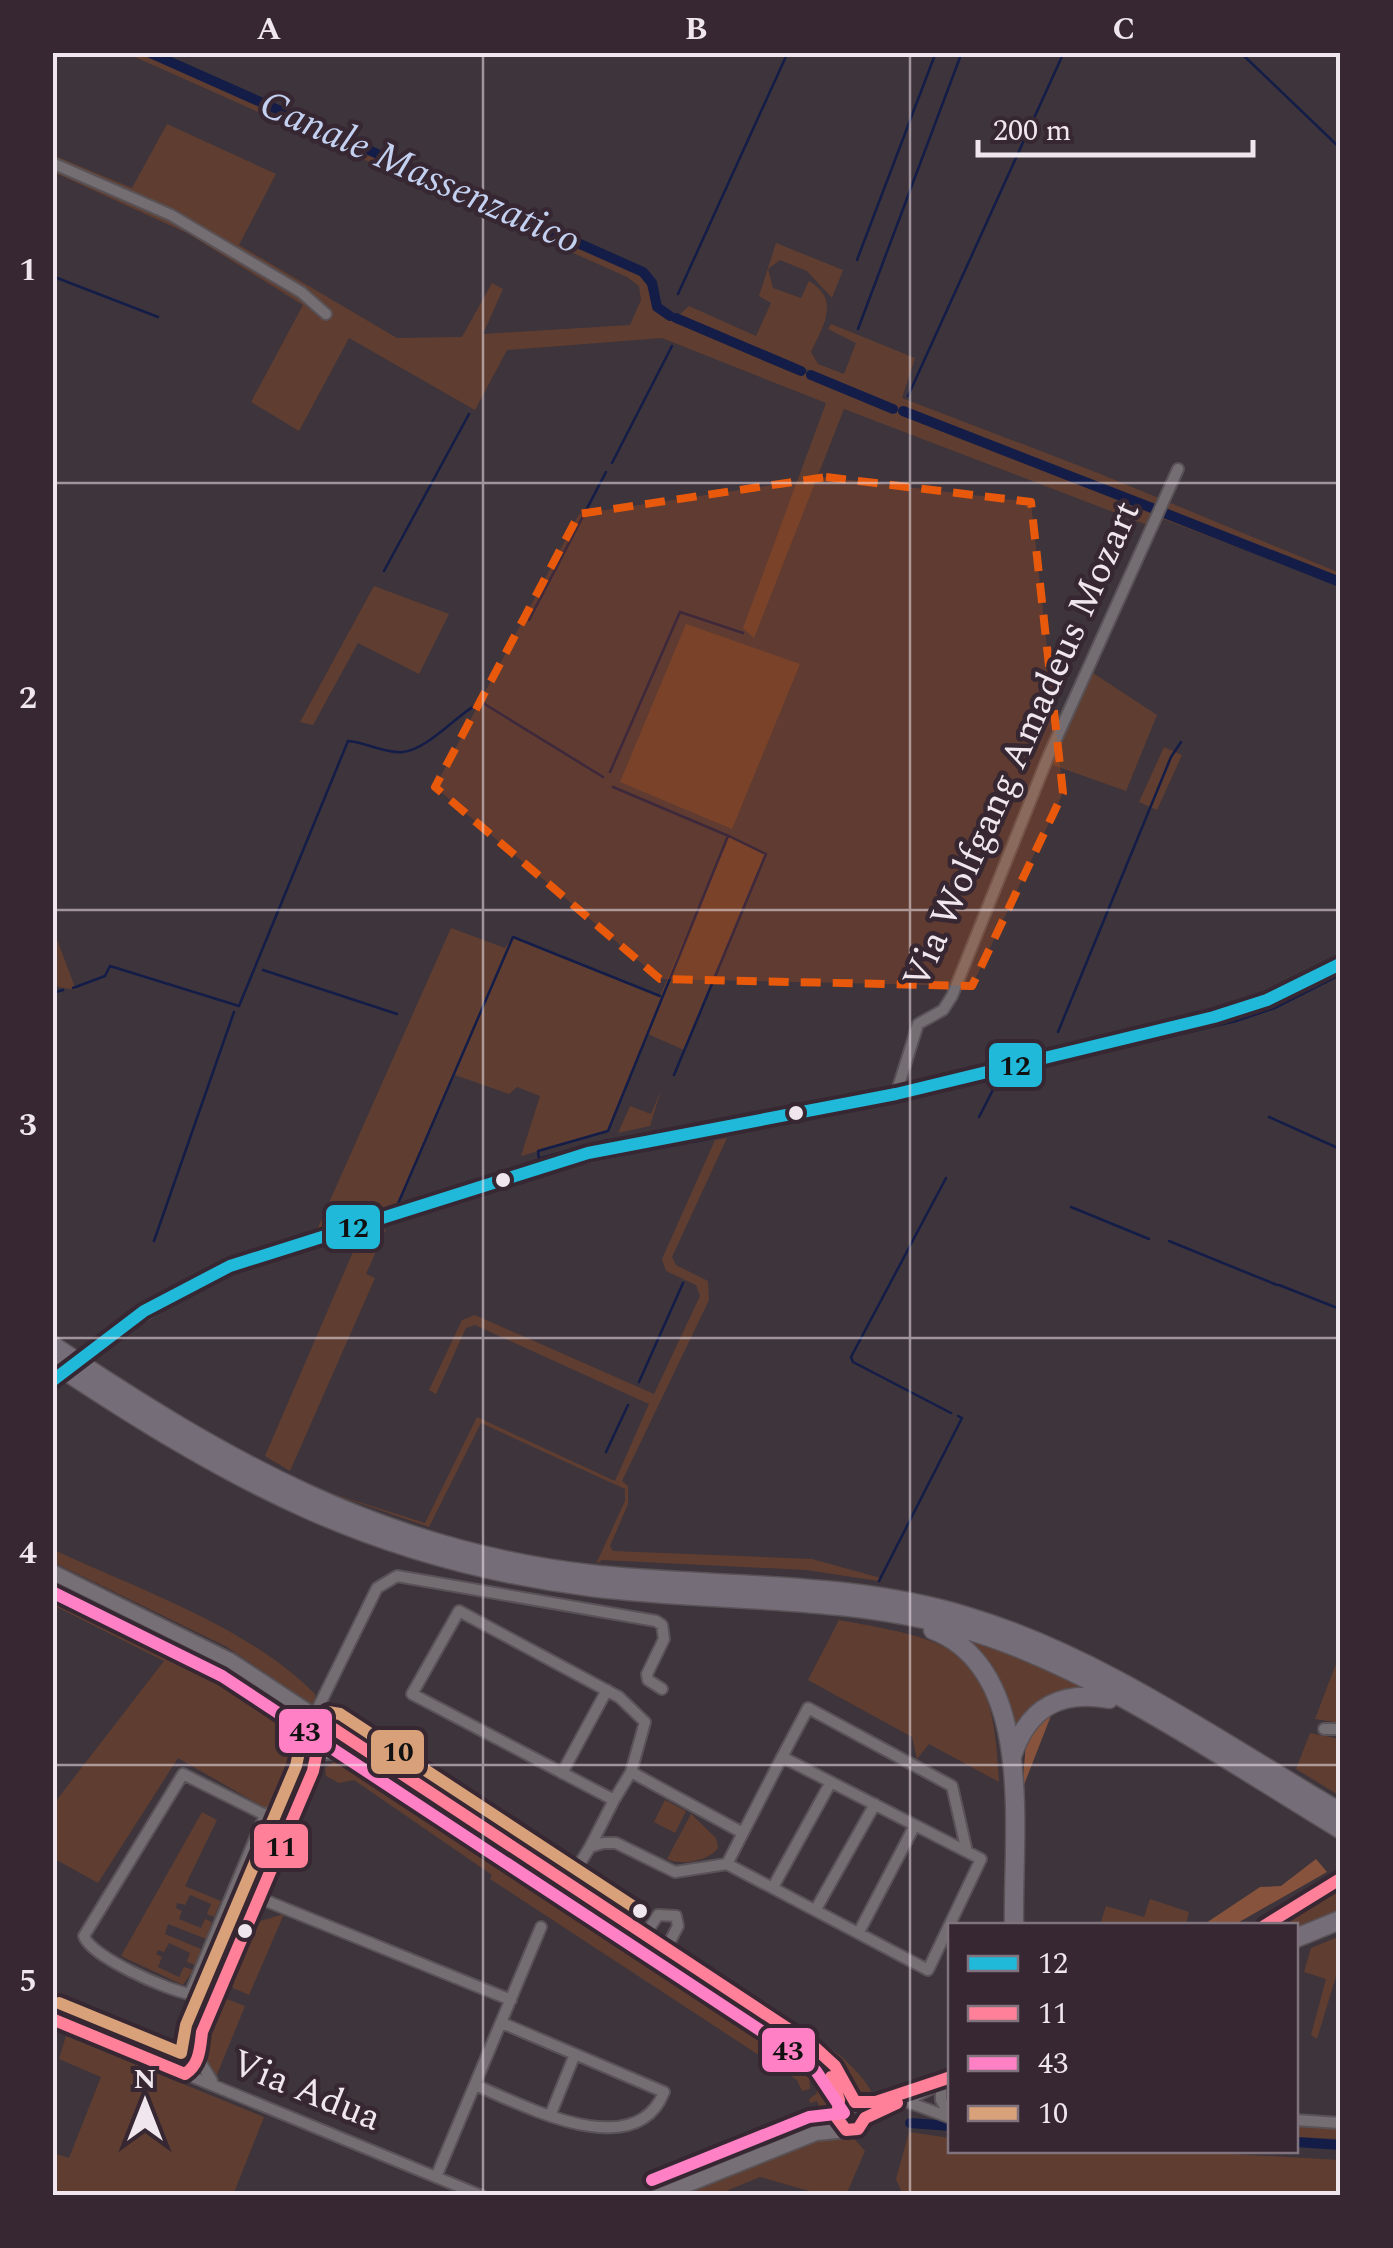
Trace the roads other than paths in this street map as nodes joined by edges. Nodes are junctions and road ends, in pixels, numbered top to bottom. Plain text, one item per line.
1 (52, 163) edge
2 (326, 314) dead end
3 (1178, 469) dead end
4 (1340, 964) edge
5 (896, 1094) junction
6 (52, 1345) edge
7 (52, 1362) edge
8 (52, 1381) edge
9 (52, 1572) edge
10 (850, 1606) junction
11 (662, 1689) dead end
12 (606, 1690) junction
13 (1123, 1701) junction
14 (313, 1715) junction
15 (1324, 1730) dead end
16 (1340, 1730) edge
17 (330, 1743) junction
18 (782, 1757) junction
19 (1011, 1762) junction
20 (631, 1772) junction
21 (562, 1773) junction
22 (831, 1782) junction
23 (302, 1796) junction
24 (614, 1800) junction
25 (875, 1804) junction
26 (1340, 1812) edge
27 (265, 1815) junction
28 (915, 1825) junction
29 (1340, 1830) edge
30 (286, 1833) junction
31 (743, 1833) junction
32 (590, 1847) junction
33 (967, 1852) junction
34 (727, 1864) junction
35 (1340, 1879) edge
36 (567, 1884) junction
37 (773, 1887) junction
38 (259, 1898) junction
39 (816, 1910) junction
40 (1340, 1920) edge
41 (950, 1923) edge
42 (1014, 1923) edge
43 (1267, 1923) edge
44 (541, 1927) dead end
45 (948, 1928) edge
46 (859, 1932) junction
47 (646, 1935) junction
48 (1298, 1937) edge
49 (666, 1949) junction
50 (512, 2000) junction
51 (52, 2019) edge
52 (502, 2023) junction
53 (202, 2032) junction
54 (574, 2054) junction
55 (175, 2055) junction
56 (152, 2059) junction
57 (198, 2060) junction
58 (173, 2069) junction
59 (185, 2074) junction
60 (943, 2083) edge
61 (219, 2086) junction
62 (474, 2086) junction
63 (902, 2102) junction
64 (850, 2112) junction
65 (948, 2114) edge
66 (550, 2116) junction
67 (948, 2117) edge
68 (1298, 2120) edge
69 (1340, 2123) edge
70 (436, 2176) junction
71 (482, 2196) edge
72 (659, 2196) edge

1 - 2 street
3 - 5 street, Via Wolfgang Amadeus Mozart
4 - 5 street
5 - 8 street, bridge
6 - 26 highway
7 - 10 highway
9 - 14 main road
10 - 13 highway
10 - 19 highway
11 - 14 street
12 - 20 street
12 - 21 street
12 - 21 street
13 - 19 highway
13 - 29 highway
14 - 17 main road
15 - 16 street
17 - 23 street
17 - 36 main road
18 - 22 street
18 - 31 street
18 - 33 street
19 - 42 highway
20 - 24 street
20 - 31 street
21 - 24 street
22 - 25 street
22 - 37 street
23 - 27 street
23 - 30 street
24 - 32 street
25 - 28 street
25 - 39 street
27 - 27 street
27 - 30 street
28 - 33 street
28 - 46 street
30 - 38 street
31 - 34 street
32 - 34 street
32 - 36 street
33 - 41 street
34 - 37 street
35 - 43 main road
36 - 47 main road
37 - 39 street
38 - 50 street
38 - 53 street
39 - 46 street
40 - 48 highway
44 - 50 street
45 - 46 street
47 - 49 main road
47 - 49 street
49 - 64 main road
50 - 52 street
51 - 56 street, Via Adua
52 - 54 street
52 - 62 street
53 - 55 street
53 - 57 street
54 - 66 street
54 - 66 street
55 - 56 street
55 - 58 street
56 - 58 street, Via Adua
57 - 59 street
57 - 61 street
58 - 59 street, Via Adua
59 - 61 street, Via Adua
60 - 63 main road
60 - 64 main road
60 - 65 street
61 - 70 street, Via Adua
62 - 66 street
62 - 70 street
63 - 64 main road
63 - 67 street
64 - 72 main road
68 - 69 street
70 - 71 street, Via Adua

